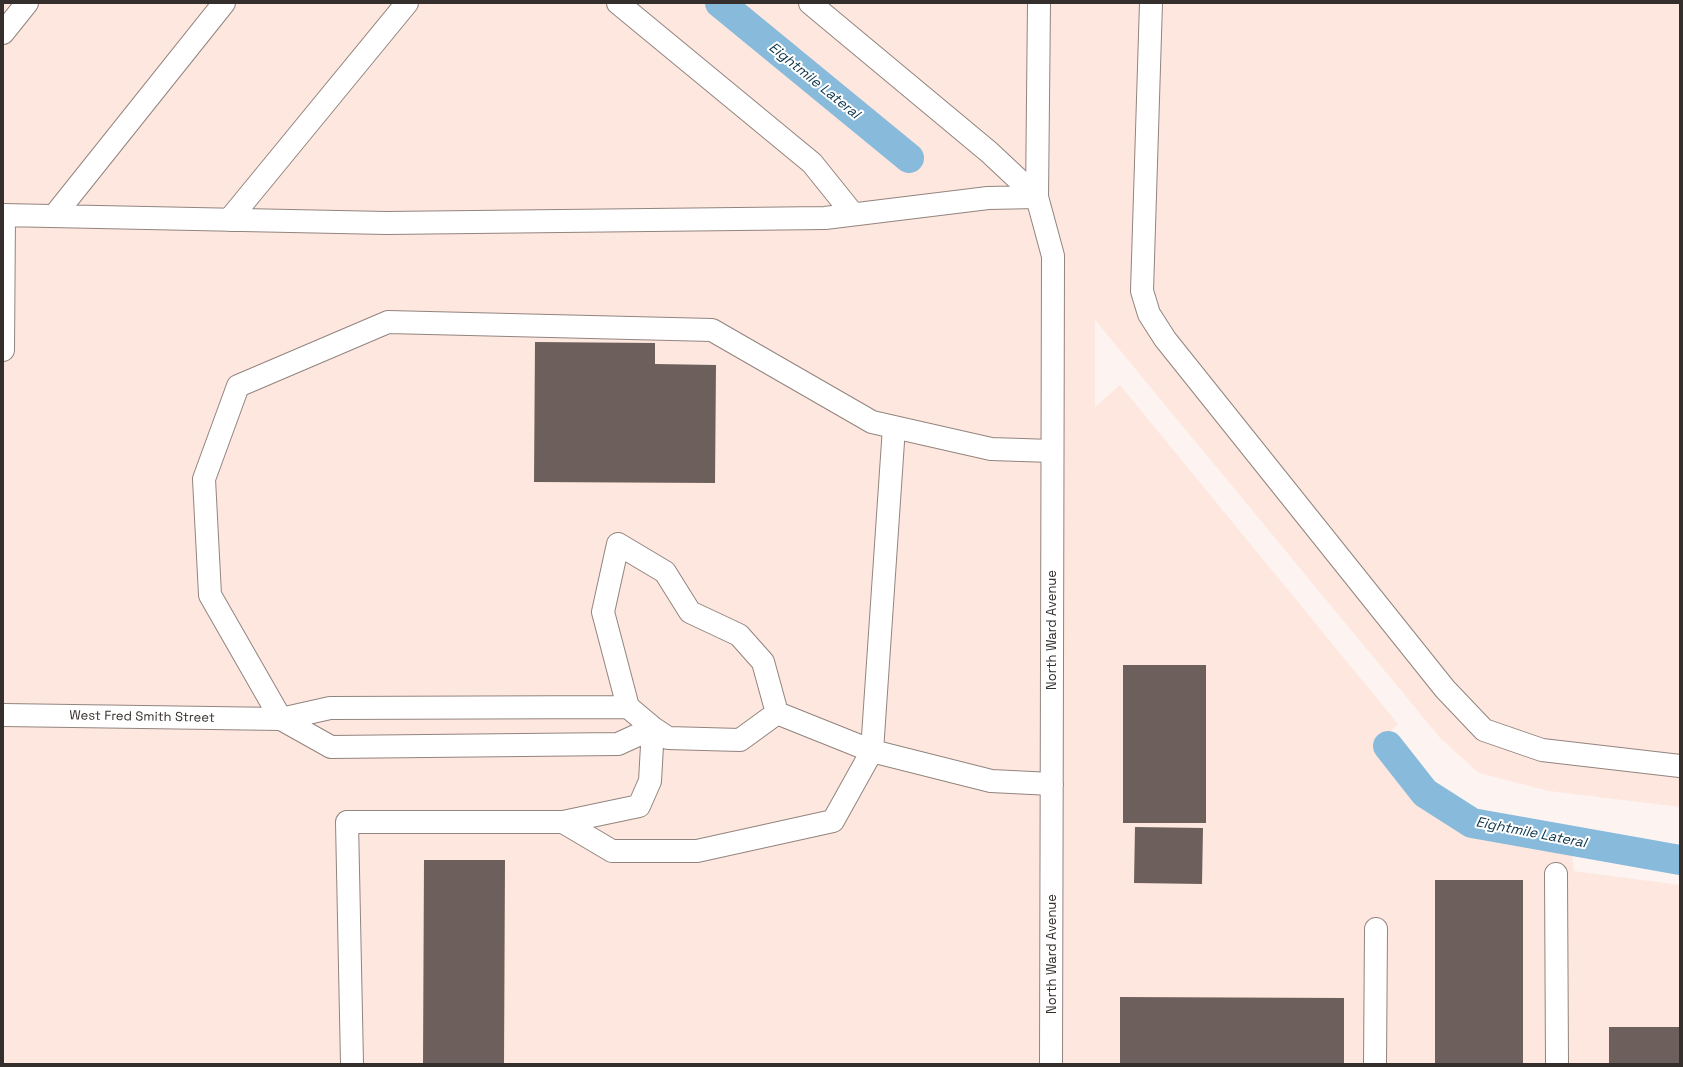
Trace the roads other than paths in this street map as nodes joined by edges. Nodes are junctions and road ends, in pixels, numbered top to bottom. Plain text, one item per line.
1 (27, 3) edge
2 (224, 3) edge
3 (407, 3) edge
4 (618, 3) edge
5 (810, 3) edge
6 (1039, 3) edge
7 (1151, 3) edge
8 (3, 32) edge
9 (1037, 197) junction
10 (853, 214) junction
11 (4, 215) edge
12 (54, 216) junction
13 (229, 220) junction
14 (3, 350) edge
15 (894, 427) junction
16 (1052, 451) junction
17 (628, 706) junction
18 (777, 713) junction
19 (3, 715) edge
20 (281, 719) junction
21 (653, 728) junction
22 (872, 751) junction
23 (1680, 766) edge
24 (1052, 784) junction
25 (563, 822) junction
26 (1556, 874) dead end
27 (1376, 929) dead end
28 (352, 1064) edge
29 (1051, 1064) edge
30 (1375, 1064) edge
31 (1557, 1064) edge

1 - 8 street
2 - 12 street
3 - 13 street
4 - 10 street
5 - 9 street
6 - 9 street, North Ward Avenue
7 - 23 street
9 - 10 street
9 - 16 street, North Ward Avenue
10 - 13 street
11 - 12 street
11 - 14 street
12 - 13 street
15 - 16 street
15 - 20 street
15 - 22 street
16 - 24 street, North Ward Avenue
17 - 18 street
17 - 20 street
17 - 21 street
18 - 21 street
18 - 22 street
19 - 20 street, West Fred Smith Street
20 - 21 street
21 - 25 street
22 - 24 street
22 - 25 street
24 - 29 street, North Ward Avenue
25 - 28 street
26 - 31 street
27 - 30 street

